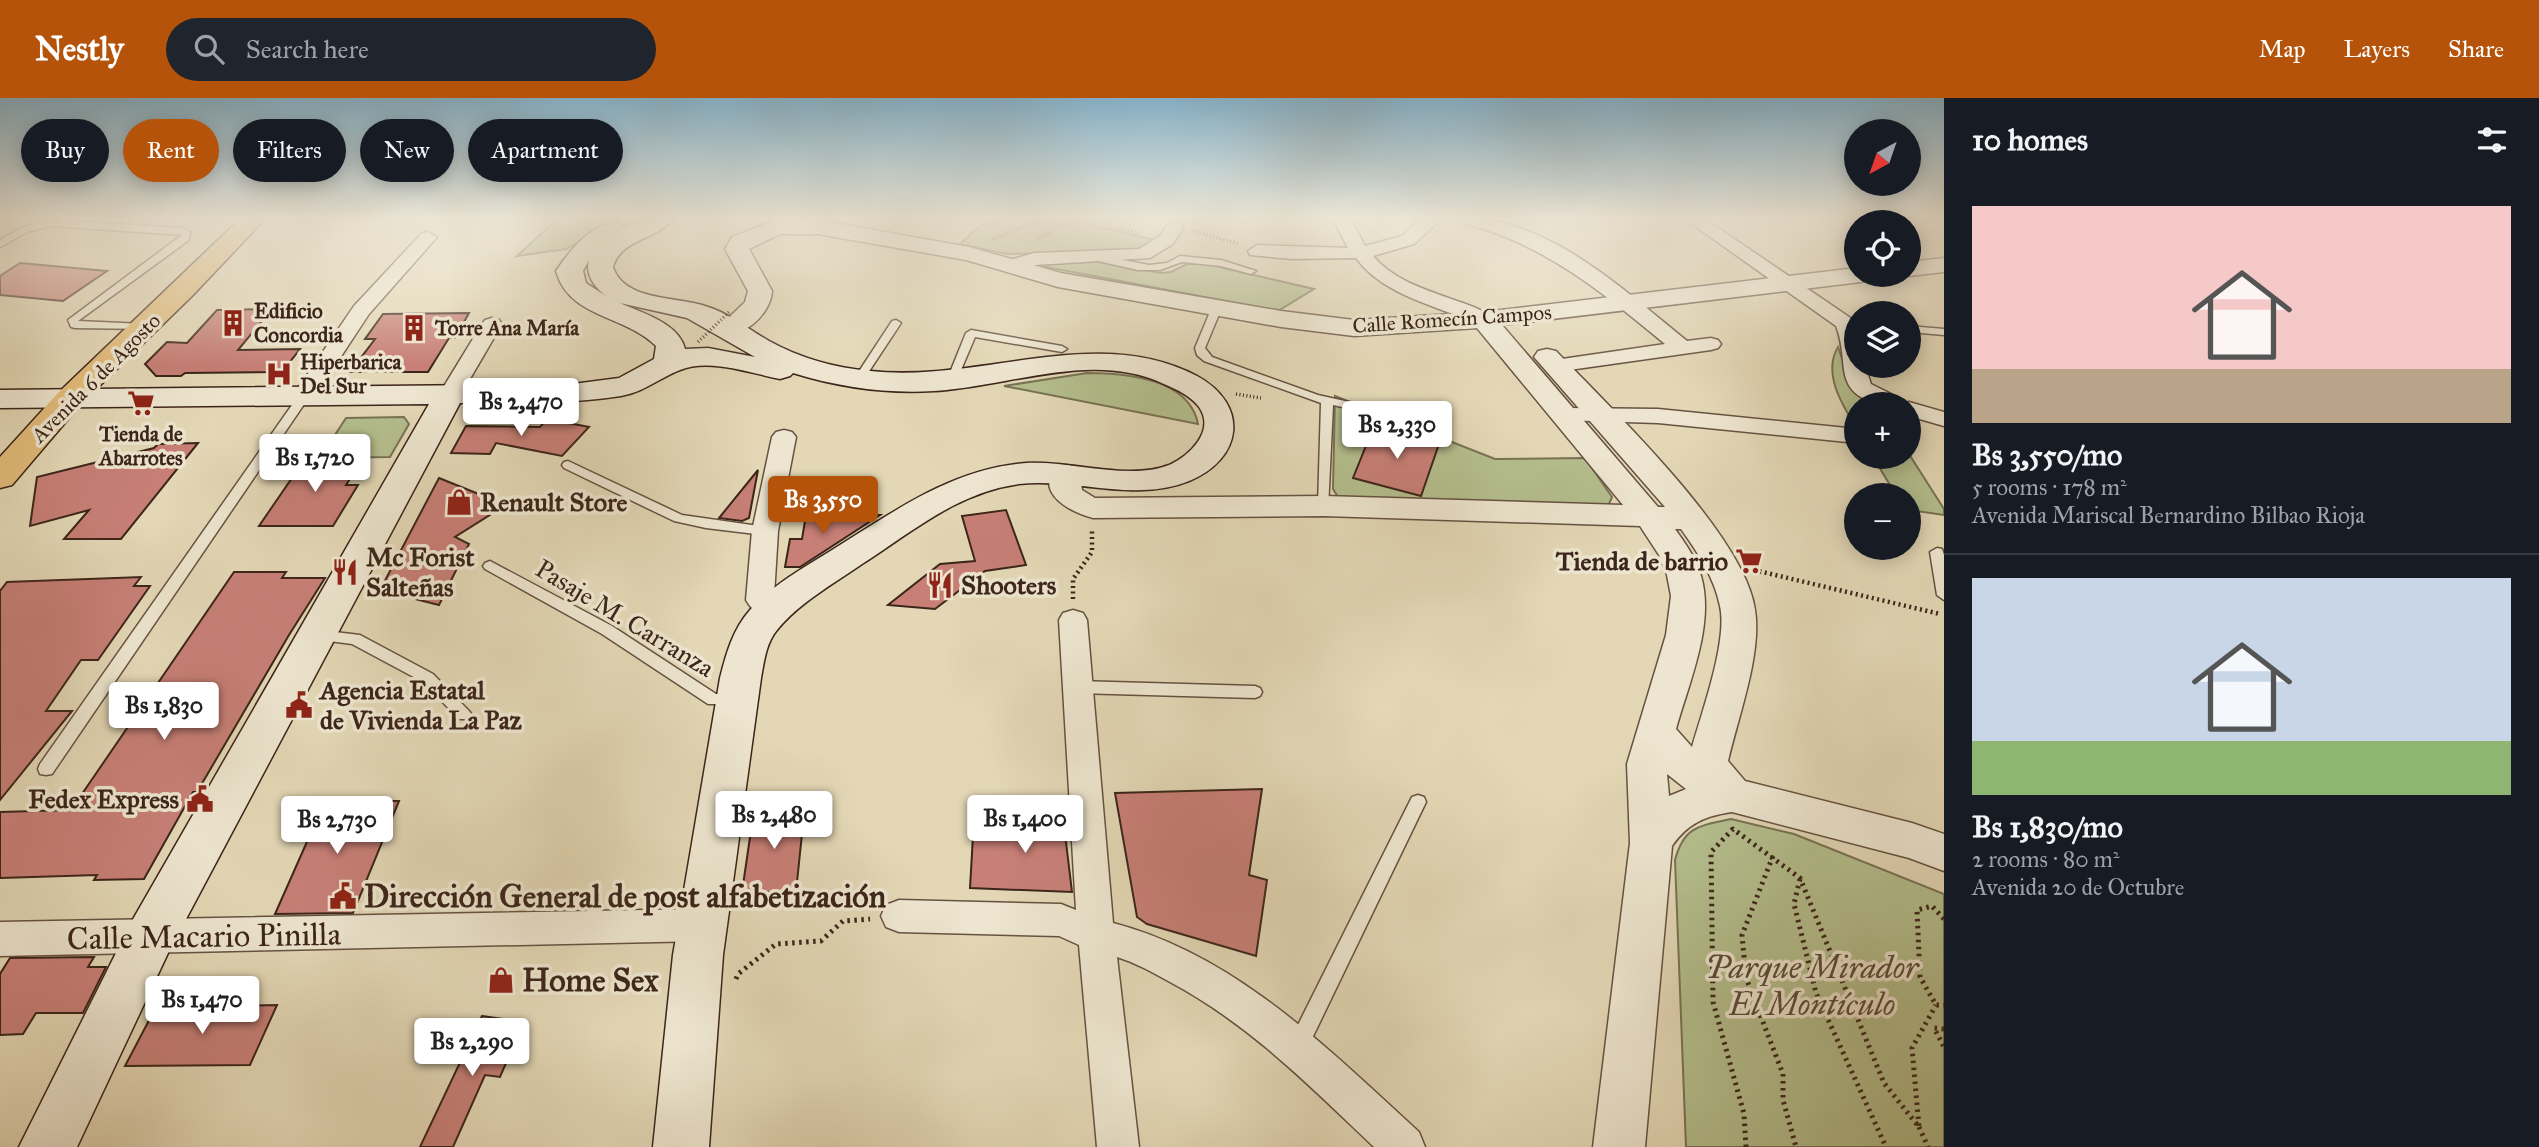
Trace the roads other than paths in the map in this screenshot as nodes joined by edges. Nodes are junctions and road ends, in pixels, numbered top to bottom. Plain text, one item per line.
1 (145, 268) edge
2 (204, 268) edge
3 (400, 268) edge
4 (572, 268) edge
5 (600, 268) edge
6 (750, 268) edge
7 (1017, 268) edge
8 (1236, 268) edge
9 (1372, 268) edge
10 (1576, 268) edge
11 (1767, 268) edge
12 (1251, 271) dead end
13 (1844, 277) edge
14 (1789, 283) junction
15 (1627, 303) junction
16 (1217, 307) junction
17 (1497, 318) junction
18 (1844, 318) edge
19 (730, 320) junction
20 (896, 323) dead end
21 (492, 324) dead end
22 (145, 327) junction
23 (1921, 330) edge
24 (1944, 332) edge
25 (1711, 344) dead end
26 (1681, 347) junction
27 (1062, 349) dead end
28 (667, 363) junction
29 (1555, 366) junction
30 (849, 377) junction
31 (1856, 378) edge
32 (959, 380) junction
33 (1868, 392) edge
34 (449, 396) junction
35 (303, 397) junction
36 (70, 398) junction
37 (0, 399) edge
38 (1327, 402) junction
39 (1921, 412) edge
40 (1566, 415) junction
41 (1600, 415) junction
42 (1944, 419) edge
43 (1406, 429) dead end
44 (1844, 435) edge
45 (785, 437) dead end
46 (568, 465) dead end
47 (1065, 474) junction
48 (0, 478) edge
49 (1324, 506) junction
50 (1649, 516) junction
51 (1691, 520) junction
52 (765, 531) junction
53 (1937, 552) dead end
54 (490, 566) dead end
55 (1944, 595) edge
56 (774, 610) junction
57 (1073, 621) road end
58 (318, 635) junction
59 (1684, 635) junction
60 (1733, 654) junction
61 (1076, 687) junction
62 (1255, 692) dead end
63 (738, 700) junction
64 (464, 715) dead end
65 (1658, 733) junction
66 (46, 769) dead end
67 (1732, 795) junction
68 (1418, 802) dead end
69 (1651, 843) junction
70 (1944, 853) edge
71 (883, 917) road end
72 (702, 925) junction
73 (1096, 935) junction
74 (150, 937) junction
75 (0, 939) edge
76 (1298, 1047) junction
77 (47, 1147) edge
78 (681, 1147) edge
79 (1118, 1147) edge
80 (1404, 1147) edge
81 (1619, 1147) edge

1 - 22 lane
2 - 22 main road, Avenida 6 de Agosto
3 - 35 street
4 - 28 main road
5 - 19 main road
6 - 19 street, Calle Romecín Campos
7 - 16 street, Calle Romecín Campos
8 - 12 lane
9 - 17 street
10 - 15 street
11 - 14 street
13 - 14 street, Calle Romecín Campos
14 - 15 street, Calle Romecín Campos
14 - 18 street
15 - 17 street, Calle Romecín Campos
15 - 26 street
16 - 17 street, Calle Romecín Campos
16 - 38 lane
17 - 29 street
17 - 40 street
19 - 30 main road
20 - 30 lane
21 - 34 street
22 - 36 main road, Avenida 6 de Agosto
23 - 24 lane
25 - 26 street
26 - 29 street
27 - 32 lane
28 - 30 main road
28 - 34 main road
29 - 41 street
30 - 32 main road
31 - 33 street
32 - 47 main road
34 - 35 main road
34 - 58 main road
35 - 36 main road
35 - 66 lane
36 - 37 main road
36 - 48 main road, Avenida 6 de Agosto
38 - 43 lane
38 - 49 lane
39 - 42 street
40 - 41 street
40 - 50 street
41 - 44 street
41 - 51 street
45 - 52 street
46 - 52 lane
47 - 49 street
47 - 56 main road
49 - 50 street
50 - 51 street
50 - 59 street
51 - 60 street
52 - 56 street
53 - 55 lane
54 - 63 lane, Pasaje M. Carranza
56 - 63 main road
57 - 61 street
58 - 64 lane
58 - 74 main road
59 - 60 street
59 - 65 street
60 - 67 street
61 - 62 lane
61 - 73 street
63 - 72 main road
65 - 67 street
65 - 69 street
67 - 69 street
67 - 70 street
68 - 76 lane
69 - 81 street
71 - 73 street
72 - 74 street, Calle Macario Pinilla
72 - 78 main road
73 - 76 street
73 - 79 street
74 - 75 street, Calle Macario Pinilla
74 - 77 main road
76 - 80 street

